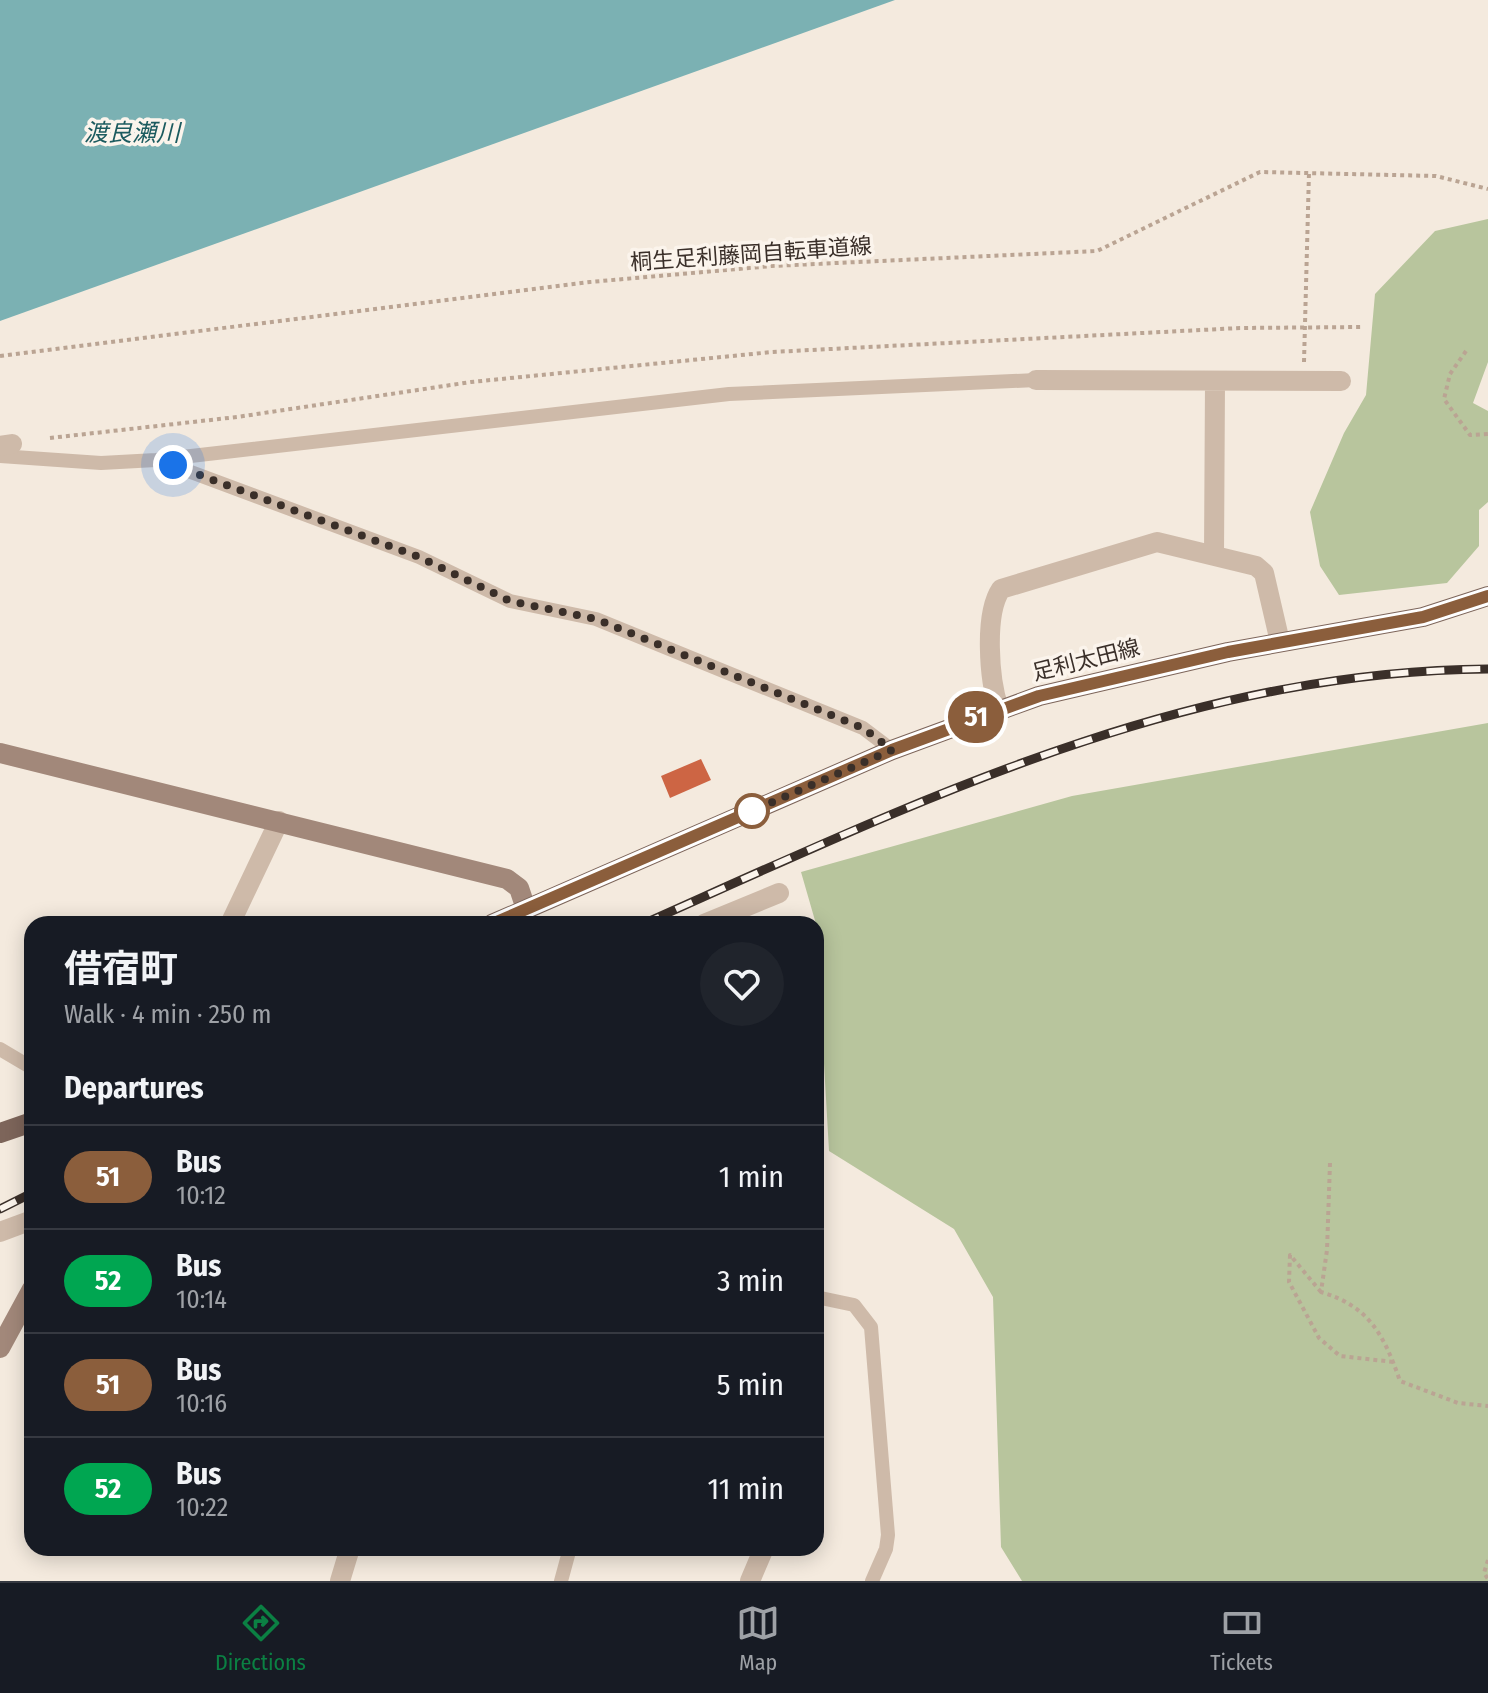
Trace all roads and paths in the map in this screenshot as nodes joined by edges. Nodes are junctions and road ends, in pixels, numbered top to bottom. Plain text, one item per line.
1 (1309, 172) junction
2 (1488, 189) edge
3 (1308, 327) junction
4 (1363, 327) dead end
5 (1466, 351) dead end
6 (0, 356) edge
7 (1304, 369) dead end
8 (1036, 380) joint
9 (1341, 381) dead end
10 (1215, 383) junction
11 (1488, 434) edge
12 (4, 449) edge
13 (156, 460) junction
14 (1214, 555) junction
15 (1488, 596) edge
16 (1280, 642) junction
17 (999, 709) junction
18 (892, 750) junction
19 (0, 753) edge
20 (279, 821) junction
21 (779, 893) dead end
22 (234, 916) edge
23 (524, 916) edge
24 (727, 916) edge
25 (0, 1049) edge
26 (24, 1063) edge
27 (24, 1125) edge
28 (0, 1133) edge
29 (1330, 1163) dead end
30 (24, 1223) edge
31 (0, 1232) edge
32 (1321, 1292) junction
33 (824, 1299) edge
34 (24, 1304) edge
35 (0, 1348) edge
36 (1394, 1362) junction
37 (1488, 1406) edge
38 (348, 1556) edge
39 (568, 1556) edge
40 (762, 1556) edge
41 (1488, 1560) edge
42 (757, 1579) edge
43 (1488, 1579) edge
44 (340, 1581) edge
45 (561, 1581) edge
46 (872, 1581) edge

1 - 2 path, 桐生足利藤岡自転車道線
1 - 3 path
1 - 6 path, 桐生足利藤岡自転車道線
3 - 4 path
3 - 7 path
3 - 12 path
5 - 11 path
8 - 10 street
8 - 13 lane
9 - 10 street
10 - 14 street
12 - 13 lane
13 - 18 lane
14 - 16 street
14 - 17 street
15 - 16 main road, 足利太田線
16 - 17 main road, 足利太田線
17 - 18 main road, 足利太田線
18 - 23 main road, 足利太田線
19 - 20 street
20 - 22 street
20 - 23 street
21 - 24 street
25 - 26 lane
27 - 28 main road
29 - 32 path
30 - 31 street
32 - 36 path
32 - 36 path
33 - 46 lane
34 - 35 street
36 - 37 path
38 - 44 street
39 - 45 lane
40 - 42 street
41 - 43 path

